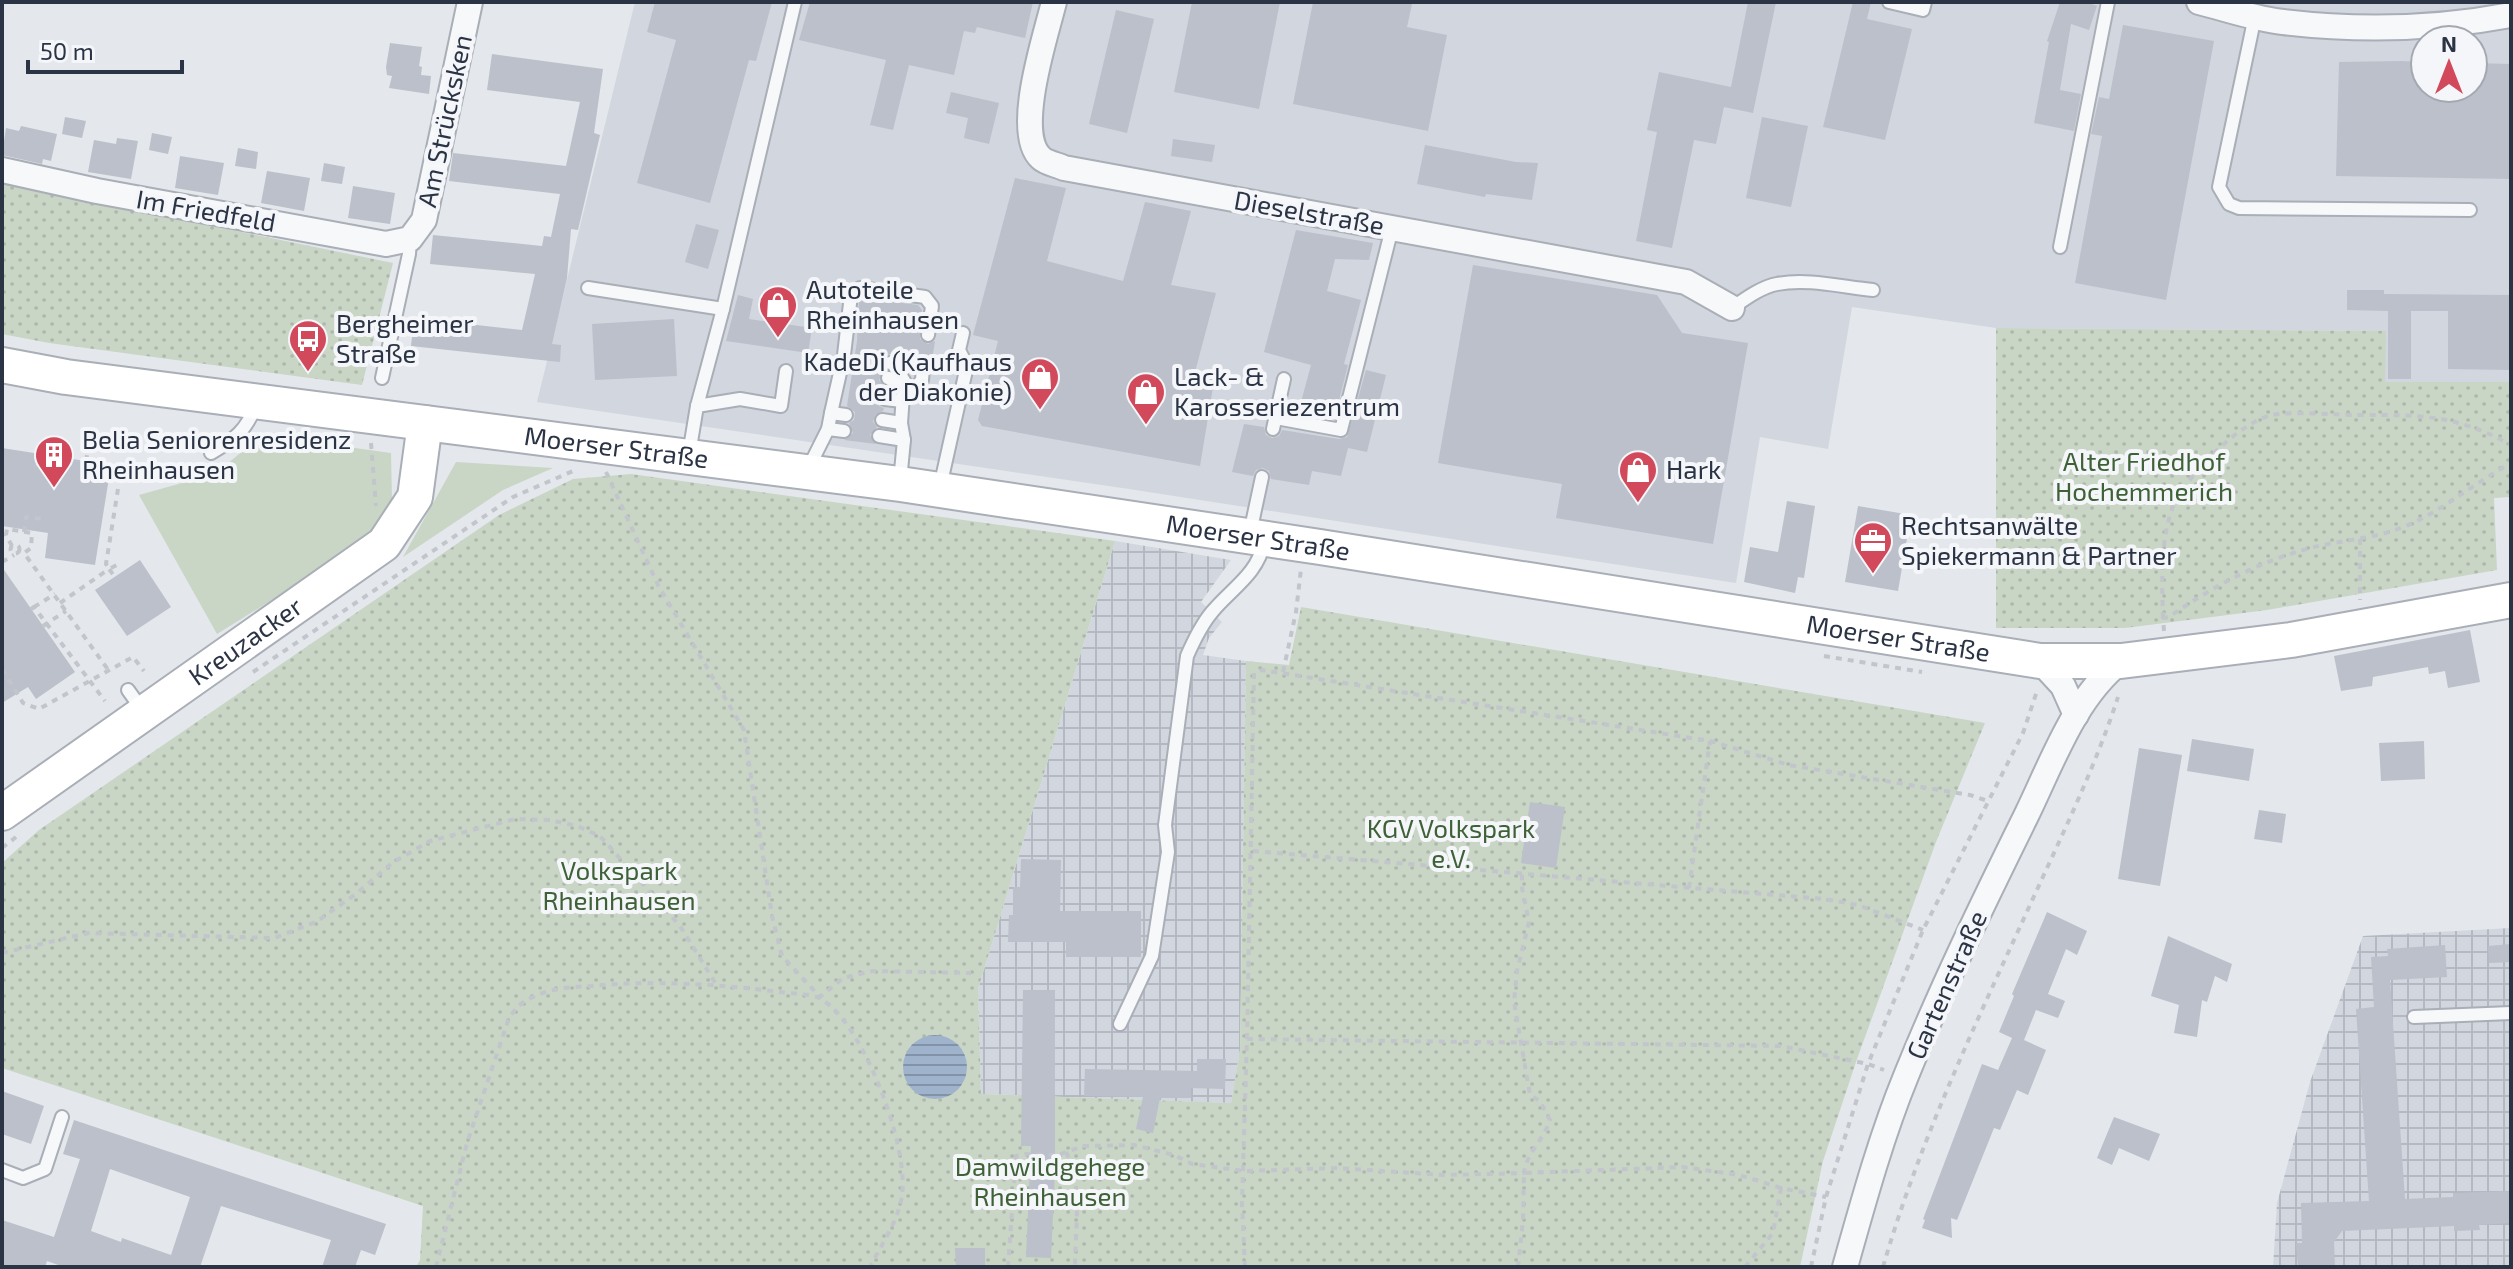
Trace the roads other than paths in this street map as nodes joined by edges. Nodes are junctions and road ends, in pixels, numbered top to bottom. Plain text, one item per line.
1 (470, 2) edge
2 (795, 2) edge
3 (1054, 2) edge
4 (1889, 2) edge
5 (1925, 2) edge
6 (2108, 2) edge
7 (2199, 2) edge
8 (2511, 15) edge
9 (2255, 16) junction
10 (2, 170) edge
11 (2470, 210) dead end
12 (1392, 228) junction
13 (410, 239) junction
14 (2060, 247) dead end
15 (588, 288) dead end
16 (1873, 290) dead end
17 (1732, 308) joint
18 (723, 309) junction
19 (963, 333) dead end
20 (928, 335) dead end
21 (890, 363) dead end
22 (2, 365) edge
23 (923, 369) dead end
24 (786, 371) dead end
25 (382, 378) dead end
26 (888, 378) dead end
27 (1284, 379) dead end
28 (903, 391) junction
29 (885, 399) dead end
30 (257, 402) junction
31 (697, 406) junction
32 (831, 413) junction
33 (846, 415) dead end
34 (882, 420) dead end
35 (425, 423) junction
36 (901, 423) junction
37 (828, 429) junction
38 (844, 431) dead end
39 (879, 436) dead end
40 (904, 440) junction
41 (211, 453) dead end
42 (689, 457) junction
43 (807, 472) junction
44 (1262, 477) dead end
45 (900, 484) junction
46 (939, 490) junction
47 (1257, 538) junction
48 (2511, 600) edge
49 (2120, 672) junction
50 (2040, 673) junction
51 (2076, 715) junction
52 (13, 822) edge
53 (2511, 1013) edge
54 (2414, 1017) dead end
55 (1120, 1024) dead end
56 (62, 1117) dead end
57 (2, 1170) edge
58 (1845, 1267) edge

1 - 13 street, Am Strücksken
2 - 18 lane
3 - 12 street, Dieselstraße
4 - 5 lane
6 - 14 lane
7 - 9 street
8 - 9 street
9 - 11 lane
10 - 13 street, Im Friedfeld
12 - 17 street, Dieselstraße
12 - 27 lane
13 - 25 lane, Am Strücksken
15 - 18 lane
16 - 17 lane
18 - 31 lane
19 - 46 lane
20 - 32 lane
21 - 28 lane
22 - 30 main road, Moerser Straße
23 - 28 lane
24 - 31 lane
26 - 28 lane
28 - 29 lane
28 - 36 lane
30 - 35 main road, Moerser Straße
30 - 41 lane
31 - 42 lane
32 - 33 lane
32 - 37 lane
34 - 36 lane
35 - 42 main road, Moerser Straße
35 - 52 main road, Kreuzacker
36 - 40 lane
37 - 38 lane
37 - 43 lane
39 - 40 lane
40 - 45 lane
42 - 43 main road, Moerser Straße
43 - 45 main road, Moerser Straße
44 - 47 lane
45 - 46 main road, Moerser Straße
46 - 47 main road, Moerser Straße
47 - 50 main road, Moerser Straße
47 - 55 lane
48 - 49 main road, Moerser Straße
49 - 50 main road, Moerser Straße
49 - 51 street, Gartenstraße
50 - 51 street
51 - 58 street, Gartenstraße
53 - 54 lane
56 - 57 lane

